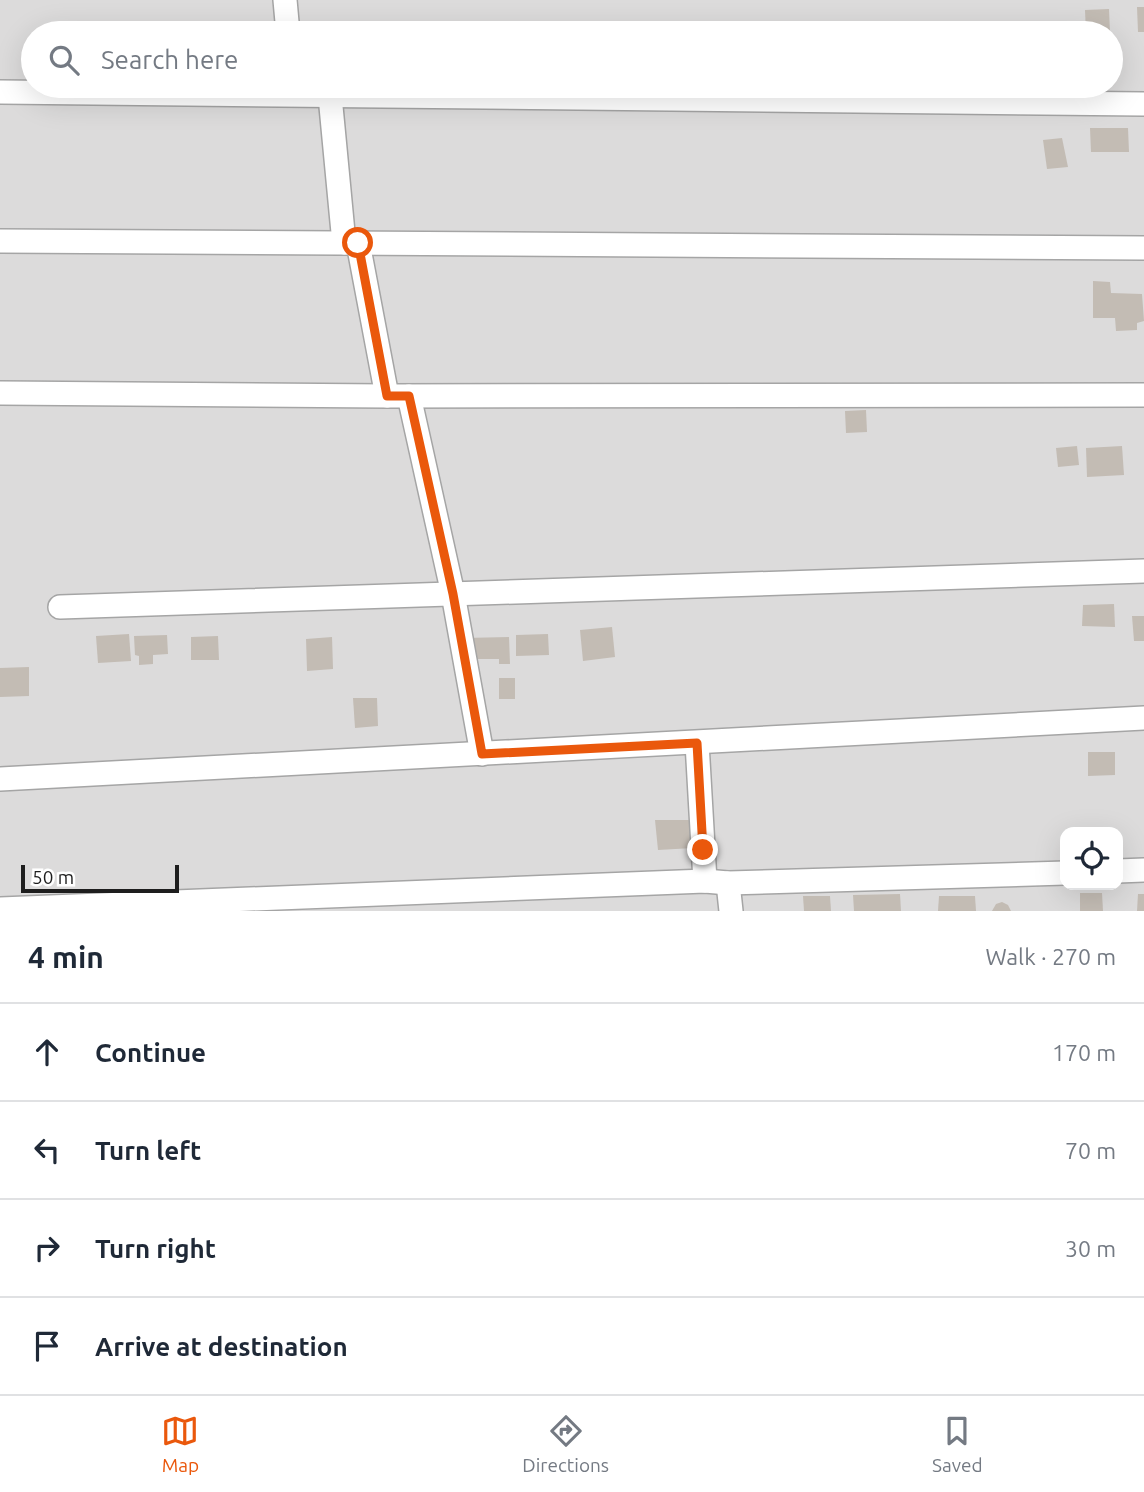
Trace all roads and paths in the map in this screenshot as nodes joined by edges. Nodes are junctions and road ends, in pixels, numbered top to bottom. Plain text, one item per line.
1 (285, 0) edge
2 (287, 21) edge
3 (0, 92) edge
4 (21, 92) edge
5 (330, 98) edge
6 (534, 98) edge
7 (1144, 104) edge
8 (0, 241) edge
9 (351, 243) junction
10 (1144, 248) edge
11 (0, 393) edge
12 (398, 396) junction
13 (1144, 396) edge
14 (1144, 571) edge
15 (453, 594) junction
16 (60, 607) dead end
17 (1144, 718) edge
18 (697, 743) junction
19 (482, 754) junction
20 (0, 779) edge
21 (1144, 870) edge
22 (1123, 871) edge
23 (1060, 873) edge
24 (705, 881) junction
25 (728, 883) junction
26 (0, 909) edge
27 (731, 911) edge

1 - 2 street
3 - 4 street
5 - 9 street
6 - 7 street
8 - 9 street
9 - 10 street
9 - 12 street
11 - 12 street
12 - 13 street
12 - 15 street
14 - 15 street
15 - 16 street
15 - 19 street
17 - 18 street
18 - 19 street
18 - 24 street
19 - 20 street
21 - 22 street
23 - 25 street
24 - 25 street
24 - 26 street
25 - 27 street

